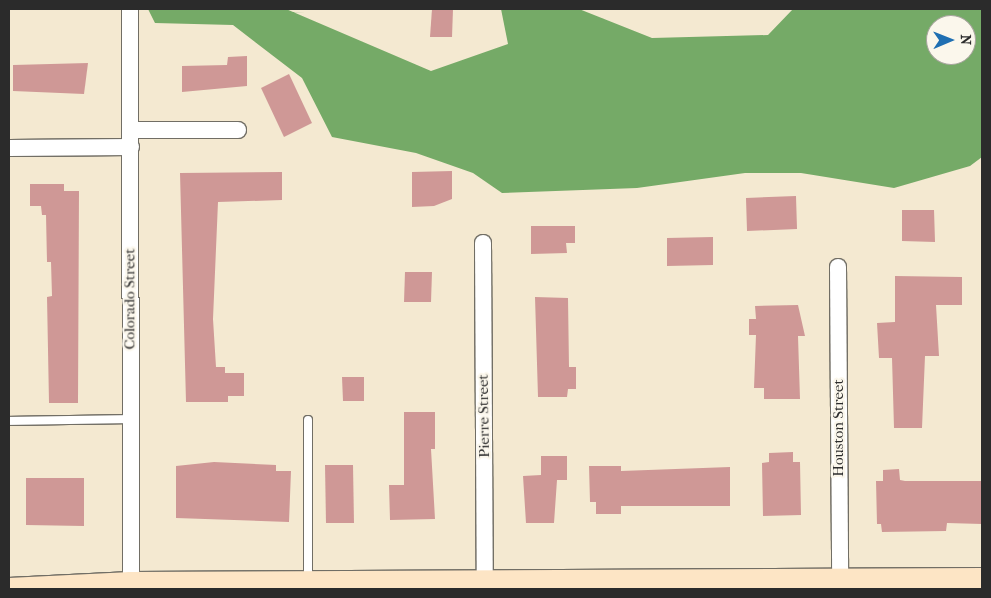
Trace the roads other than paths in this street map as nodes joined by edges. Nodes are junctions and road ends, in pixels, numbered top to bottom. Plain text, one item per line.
1 (130, 9) edge
2 (131, 130) junction
3 (238, 130) dead end
4 (131, 147) junction
5 (9, 148) edge
6 (483, 243) dead end
7 (838, 267) dead end
8 (130, 419) junction
9 (308, 420) dead end
10 (9, 421) edge
11 (982, 580) edge
12 (840, 584) edge
13 (661, 585) edge
14 (131, 586) edge
15 (308, 586) edge
16 (485, 586) edge
17 (9, 589) edge

1 - 2 street, Colorado Street
2 - 3 street
2 - 4 street, Colorado Street
4 - 5 street
4 - 8 street, Colorado Street
6 - 16 street, Pierre Street
7 - 12 street, Houston Street
8 - 10 lane
8 - 14 street, Colorado Street
9 - 15 lane
11 - 12 street
12 - 13 street
13 - 16 street
14 - 15 street
14 - 17 street
15 - 16 street

